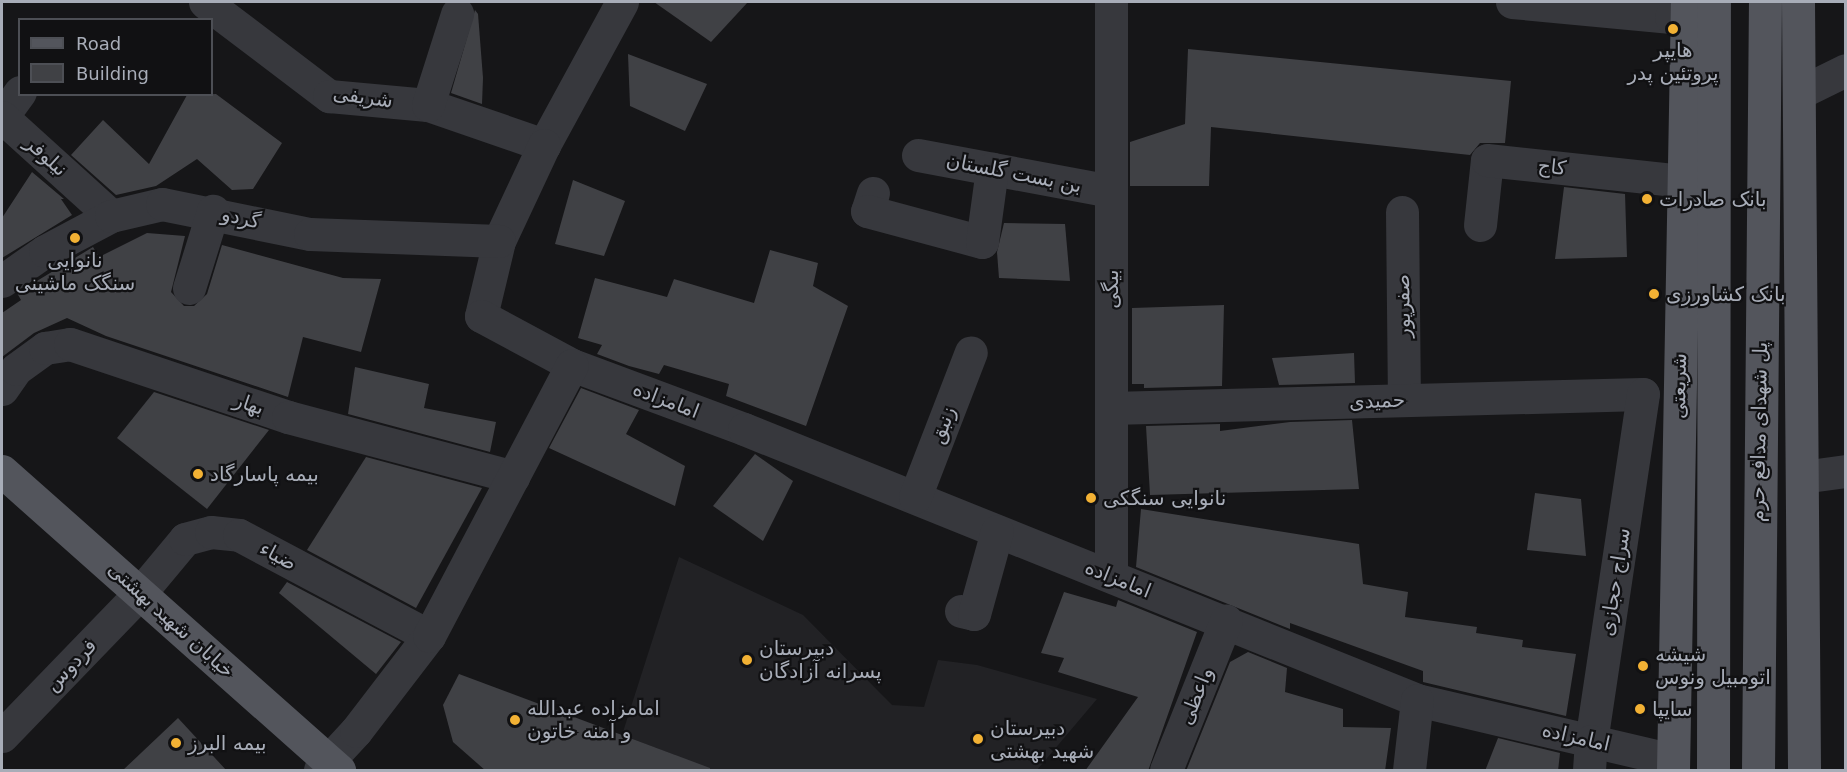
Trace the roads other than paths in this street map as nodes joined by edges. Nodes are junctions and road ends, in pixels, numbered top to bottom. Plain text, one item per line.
1 (205, 2) edge
2 (622, 2) edge
3 (1111, 2) edge
4 (1525, 2) edge
5 (1714, 2) edge
6 (1765, 2) edge
7 (1798, 2) edge
8 (1593, 5) edge
9 (457, 14) dead end
10 (1682, 14) edge
11 (1845, 70) edge
12 (1798, 93) junction
13 (18, 95) edge
14 (1845, 97) edge
15 (429, 105) junction
16 (544, 145) junction
17 (918, 155) dead end
18 (992, 169) junction
19 (1682, 181) junction
20 (1111, 191) junction
21 (873, 193) dead end
22 (213, 212) junction
23 (1402, 212) dead end
24 (111, 216) junction
25 (1480, 225) dead end
26 (499, 241) junction
27 (2, 281) edge
28 (189, 288) dead end
29 (971, 352) dead end
30 (572, 365) junction
31 (2, 389) edge
32 (1643, 394) joint
33 (1404, 400) junction
34 (1111, 408) junction
35 (2, 471) edge
36 (1845, 471) edge
37 (513, 477) junction
38 (1802, 477) junction
39 (915, 497) junction
40 (997, 531) junction
41 (1111, 576) junction
42 (140, 593) junction
43 (961, 611) dead end
44 (1226, 621) junction
45 (429, 636) junction
46 (1417, 700) junction
47 (2, 736) edge
48 (1590, 756) edge
49 (1673, 765) edge
50 (329, 768) edge
51 (1166, 771) edge
52 (1409, 771) edge
53 (1713, 771) edge
54 (1758, 771) edge
55 (1804, 771) edge

1 - 15 street, شریفی
2 - 16 street
3 - 20 street, بیگی
4 - 8 street
5 - 53 main road
6 - 54 main road, پل شهدای مدافع حرم
7 - 12 main road
8 - 10 street
9 - 15 street
10 - 19 main road, شریعتی
11 - 12 street
12 - 14 street
12 - 38 main road
13 - 24 street, نیلوفر
15 - 16 street, شریفی
16 - 26 street
17 - 18 street, بن بست گلستان
18 - 20 street, بن بست گلستان
18 - 21 street
19 - 25 street, کاج
19 - 49 main road, شریعتی
20 - 34 street, بیگی
22 - 24 street, گردو
22 - 26 street, گردو
22 - 28 street
23 - 33 street, صفرپور
24 - 27 street, گردو
26 - 30 street, امامزاده
29 - 39 street, زنبق
30 - 37 street
30 - 39 street, امامزاده
31 - 37 street, بهار
32 - 33 street, حمیدی
32 - 48 street, سراج حجازی
33 - 34 street, حمیدی
34 - 41 street, بیگی
35 - 42 main road, خیابان شهید بهشتی
36 - 38 street
37 - 45 street
38 - 55 main road
39 - 40 street, امامزاده
40 - 41 street, امامزاده
40 - 43 street
41 - 44 street, امامزاده
42 - 45 street, ضیاء
42 - 47 street, فردوس
42 - 50 main road, خیابان شهید بهشتی
44 - 46 street, امامزاده
44 - 51 street, واعظی
45 - 50 street
46 - 48 street, امامزاده
46 - 52 street
48 - 49 street, امامزاده

